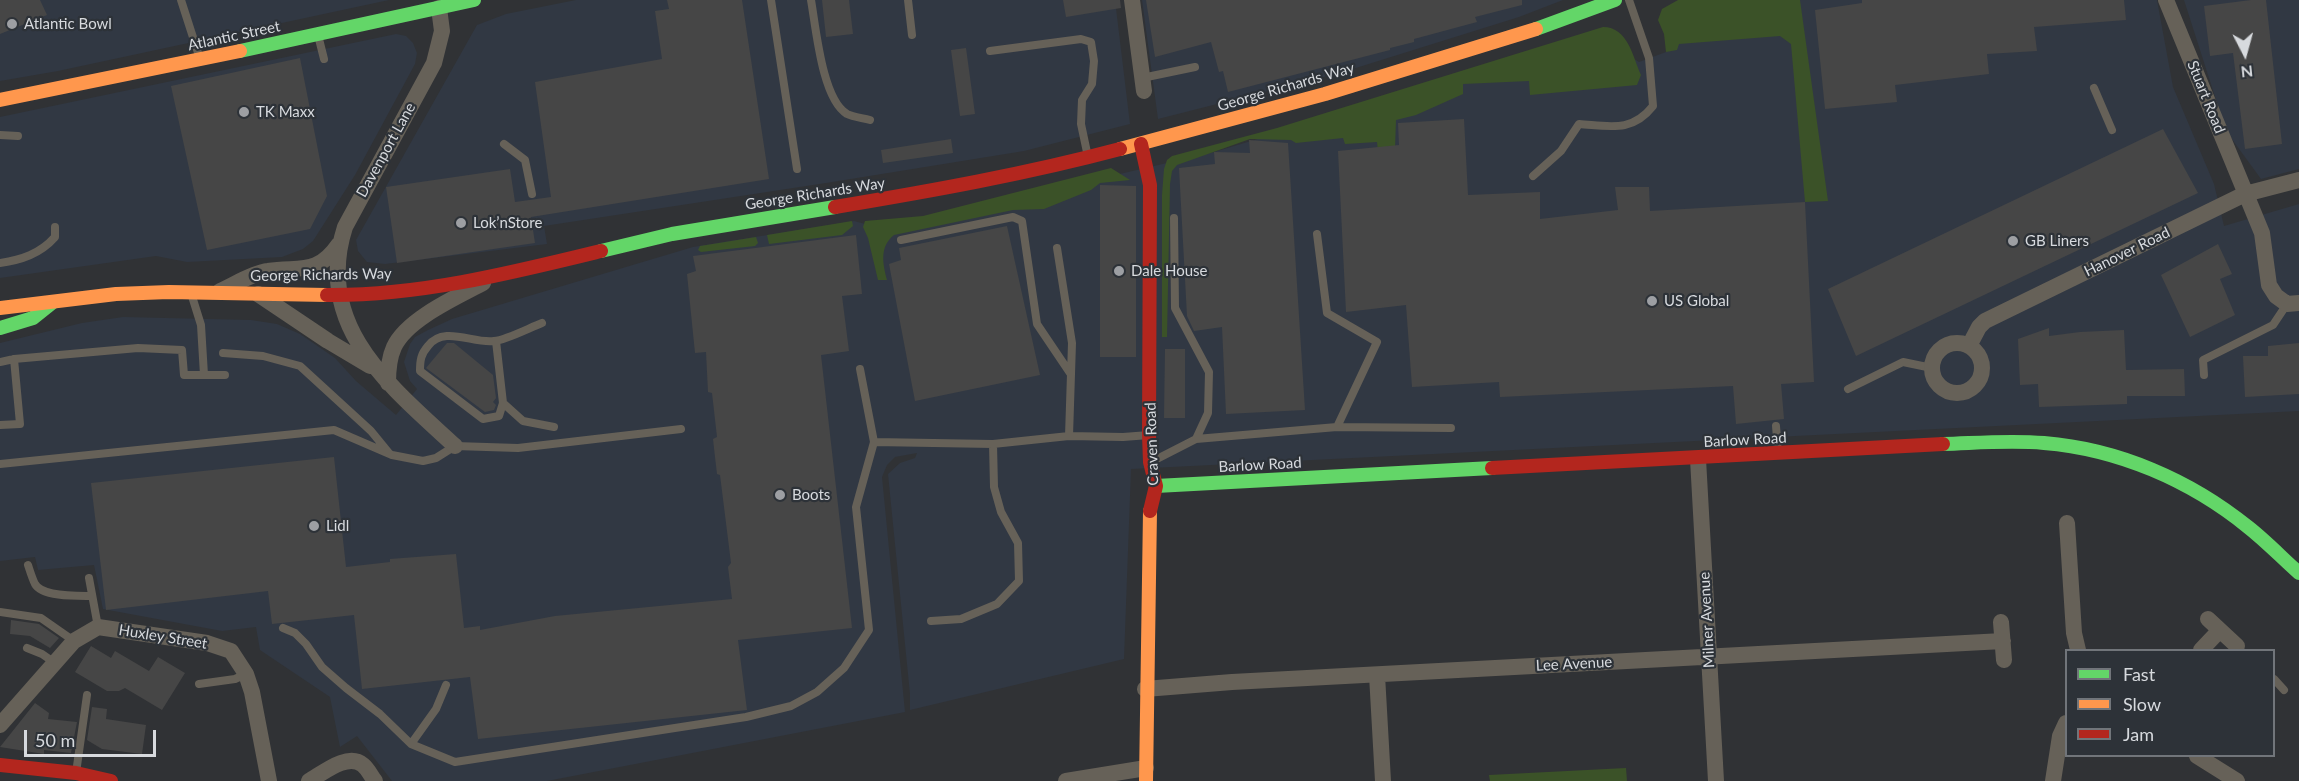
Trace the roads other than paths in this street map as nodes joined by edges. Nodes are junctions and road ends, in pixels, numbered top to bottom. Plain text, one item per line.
1 (181, 0) edge
2 (474, 0) edge
3 (771, 0) edge
4 (811, 0) edge
5 (908, 0) edge
6 (1132, 0) edge
7 (1616, 0) edge
8 (1629, 0) edge
9 (2166, 0) edge
10 (439, 8) junction
11 (318, 34) junction
12 (912, 35) dead end
13 (990, 51) dead end
14 (324, 59) dead end
15 (200, 60) junction
16 (1195, 67) dead end
17 (1143, 85) joint
18 (2094, 88) dead end
19 (0, 100) edge
20 (870, 120) dead end
21 (2112, 130) dead end
22 (0, 135) edge
23 (18, 136) dead end
24 (504, 144) dead end
25 (1141, 144) junction
26 (1088, 157) junction
27 (797, 169) dead end
28 (1533, 176) dead end
29 (2299, 180) edge
30 (532, 194) dead end
31 (2245, 194) junction
32 (1174, 218) dead end
33 (55, 226) dead end
34 (1317, 234) dead end
35 (902, 240) dead end
36 (340, 243) junction
37 (1057, 248) dead end
38 (0, 263) edge
39 (495, 277) junction
40 (191, 292) junction
41 (216, 292) junction
42 (257, 293) junction
43 (339, 295) junction
44 (53, 302) junction
45 (2293, 303) edge
46 (0, 308) edge
47 (542, 324) dead end
48 (0, 327) edge
49 (496, 341) junction
50 (1969, 346) junction
51 (223, 353) dead end
52 (14, 359) junction
53 (0, 362) edge
54 (1932, 368) junction
55 (376, 369) junction
56 (860, 369) dead end
57 (1070, 374) junction
58 (204, 375) junction
59 (225, 375) dead end
60 (2204, 375) dead end
61 (388, 383) junction
62 (1848, 389) dead end
63 (503, 404) junction
64 (0, 425) edge
65 (1776, 426) dead end
66 (554, 427) dead end
67 (1337, 427) junction
68 (1451, 428) dead end
69 (681, 429) dead end
70 (1149, 435) junction
71 (1070, 436) junction
72 (1196, 439) junction
73 (874, 442) junction
74 (993, 444) junction
75 (455, 446) junction
76 (1778, 454) junction
77 (392, 455) junction
78 (1698, 459) junction
79 (1150, 462) junction
80 (0, 464) edge
81 (1156, 486) junction
82 (2067, 523) dead end
83 (28, 565) dead end
84 (2299, 573) edge
85 (89, 578) dead end
86 (91, 596) junction
87 (0, 612) edge
88 (931, 621) dead end
89 (2001, 622) dead end
90 (98, 627) junction
91 (283, 628) dead end
92 (74, 641) junction
93 (2002, 641) junction
94 (27, 648) dead end
95 (2241, 648) edge
96 (2078, 649) edge
97 (2202, 649) edge
98 (1709, 657) junction
99 (2004, 660) dead end
100 (55, 663) junction
101 (246, 674) junction
102 (1377, 675) junction
103 (2275, 680) edge
104 (199, 684) dead end
105 (446, 685) dead end
106 (1145, 689) junction
107 (2284, 690) dead end
108 (87, 695) dead end
109 (3, 717) edge
110 (2065, 727) edge
111 (411, 744) junction
112 (2199, 757) edge
113 (0, 765) edge
114 (76, 773) junction
115 (1146, 774) edge
116 (111, 781) edge
117 (269, 781) edge
118 (309, 781) edge
119 (375, 781) edge
120 (1066, 781) edge
121 (1383, 781) edge
122 (1716, 781) edge
123 (2053, 781) edge
124 (2237, 781) edge

1 - 15 lane
2 - 10 main road, Atlantic Street
3 - 27 lane
4 - 20 lane
5 - 12 lane
6 - 17 street
7 - 25 main road, George Richards Way
8 - 28 lane
9 - 31 street, Stuart Road
10 - 11 main road, Atlantic Street
10 - 36 street, Davenport Lane
11 - 14 lane
11 - 15 main road, Atlantic Street
13 - 26 lane
15 - 19 main road, Atlantic Street
16 - 17 lane
18 - 21 lane
22 - 23 lane
24 - 30 lane
25 - 26 main road, George Richards Way
25 - 70 main road, Craven Road
26 - 39 main road, George Richards Way
29 - 31 street, Hanover Road
31 - 45 street, Stuart Road
31 - 50 street, Hanover Road
32 - 72 lane
33 - 38 lane
34 - 67 lane
35 - 57 lane
36 - 41 street
36 - 43 street, Davenport Lane
37 - 57 lane
39 - 43 main road, George Richards Way
39 - 61 street
40 - 41 main road, George Richards Way
40 - 44 main road, George Richards Way
40 - 58 lane
41 - 42 main road, George Richards Way
42 - 43 main road, George Richards Way
42 - 55 street
43 - 55 street, Davenport Lane
44 - 46 main road, George Richards Way
44 - 48 main road
45 - 60 lane
47 - 49 lane
49 - 63 lane
49 - 63 lane
50 - 54 street
50 - 54 street
51 - 77 lane
52 - 53 lane
52 - 58 lane
52 - 64 lane
54 - 62 lane
55 - 61 street
56 - 73 lane
57 - 71 lane
58 - 59 lane
61 - 75 street
63 - 66 lane
65 - 76 lane
67 - 68 lane
67 - 72 lane
69 - 75 lane
70 - 71 lane
70 - 79 main road, Craven Road
71 - 74 lane
72 - 79 lane
73 - 74 lane
73 - 111 lane
74 - 88 lane
75 - 77 lane
76 - 78 main road, Barlow Road
76 - 84 main road, Barlow Road
77 - 80 lane
78 - 81 main road, Barlow Road
78 - 98 street, Milner Avenue
79 - 81 main road, Craven Road
81 - 106 main road, Craven Road
82 - 96 street
83 - 86 lane
85 - 86 lane
86 - 90 lane
87 - 92 lane
89 - 93 street
90 - 92 street, Huxley Street
90 - 101 street, Huxley Street
91 - 111 lane
92 - 100 street, Huxley Street
93 - 98 street, Lee Avenue
93 - 99 street
94 - 100 lane
95 - 97 street
98 - 102 street, Lee Avenue
98 - 122 street, Milner Avenue
100 - 109 street, Huxley Street
101 - 104 lane
101 - 117 street, Huxley Street
102 - 106 street, Lee Avenue
102 - 121 street
103 - 107 lane
105 - 111 lane
106 - 115 main road, Craven Road
108 - 114 lane
110 - 123 street
112 - 124 street
113 - 114 main road
114 - 116 main road
115 - 120 street
118 - 119 street

